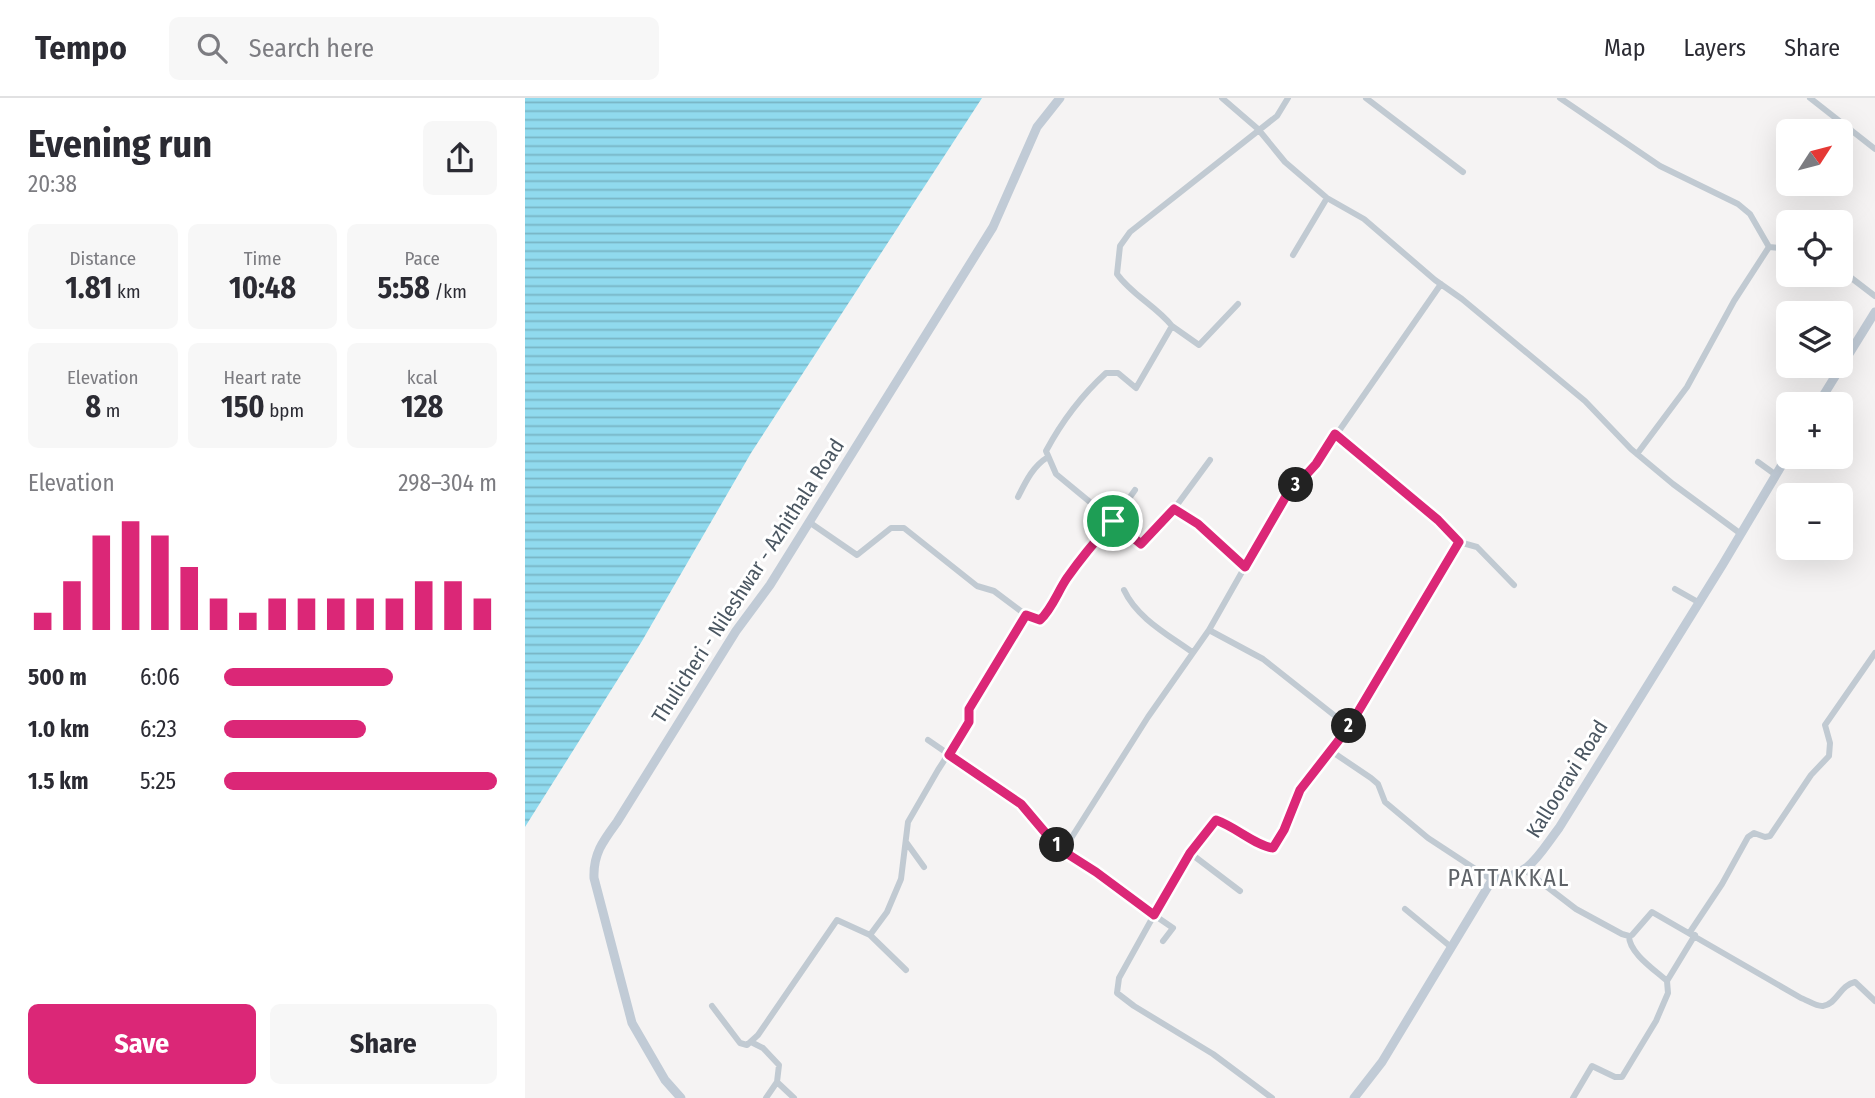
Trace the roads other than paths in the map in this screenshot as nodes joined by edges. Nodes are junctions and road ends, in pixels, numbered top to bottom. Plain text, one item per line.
1 (1060, 98) edge
2 (1222, 98) edge
3 (1289, 98) edge
4 (1366, 98) edge
5 (1383, 98) edge
6 (1560, 98) edge
7 (1810, 98) edge
8 (1377, 106) junction
9 (1258, 129) junction
10 (1875, 149) edge
11 (1463, 172) dead end
12 (1327, 198) junction
13 (1769, 247) junction
14 (1776, 248) edge
15 (1293, 255) dead end
16 (1853, 279) edge
17 (1441, 284) junction
18 (1875, 296) edge
19 (1238, 304) dead end
20 (1875, 312) edge
21 (1172, 326) junction
22 (1825, 392) edge
23 (1335, 434) junction
24 (1637, 454) junction
25 (1048, 457) junction
26 (1210, 460) dead end
27 (1758, 462) dead end
28 (1780, 469) edge
29 (1776, 475) junction
30 (1135, 489) dead end
31 (1018, 497) dead end
32 (1174, 509) junction
33 (1113, 521) junction
34 (809, 522) junction
35 (1741, 534) junction
36 (1459, 542) junction
37 (1245, 567) junction
38 (1514, 585) dead end
39 (1675, 589) dead end
40 (1124, 590) dead end
41 (1698, 602) junction
42 (1026, 615) junction
43 (1209, 630) junction
44 (1192, 652) junction
45 (1875, 653) edge
46 (1349, 727) junction
47 (928, 740) dead end
48 (1331, 751) junction
49 (949, 755) junction
50 (906, 842) junction
51 (1063, 851) junction
52 (1190, 853) junction
53 (924, 867) dead end
54 (1525, 870) junction
55 (1492, 880) junction
56 (1240, 891) dead end
57 (1405, 909) dead end
58 (1154, 915) junction
59 (1693, 934) junction
60 (870, 935) junction
61 (1629, 936) junction
62 (1163, 941) dead end
63 (1451, 947) junction
64 (906, 970) dead end
65 (1667, 981) junction
66 (1875, 1001) edge
67 (712, 1006) dead end
68 (751, 1042) junction
69 (777, 1082) junction
70 (681, 1098) edge
71 (766, 1098) edge
72 (793, 1098) edge
73 (1272, 1098) edge
74 (1354, 1098) edge
75 (1573, 1098) edge

1 - 34 main road, Thulicheri - Nileshwar - Azhithala Road
2 - 9 street
3 - 9 street
4 - 8 street
5 - 8 street
6 - 13 street
7 - 10 street
8 - 11 street
9 - 12 street
9 - 21 street
12 - 15 street
12 - 17 street
13 - 14 street
13 - 24 street
16 - 18 street
17 - 23 street
17 - 24 street
19 - 21 street
20 - 22 main road
21 - 25 street
23 - 36 street
23 - 37 street
24 - 35 street
25 - 31 street
25 - 33 street
26 - 32 street
27 - 29 street
28 - 29 main road, Kallooravi Road
29 - 35 main road, Kallooravi Road
30 - 33 street
32 - 33 street
32 - 37 street
33 - 42 street
34 - 42 street
34 - 70 main road, Thulicheri - Nileshwar - Azhithala Road
35 - 41 main road, Kallooravi Road
36 - 38 street
36 - 46 street
37 - 43 street
39 - 41 street
40 - 44 street
41 - 54 main road, Kallooravi Road
42 - 49 street
43 - 44 street
43 - 46 street
44 - 51 street
45 - 59 street
46 - 48 street
47 - 49 street
48 - 52 street
48 - 55 street
49 - 50 street
49 - 51 street
50 - 53 street
50 - 60 street
51 - 58 street
52 - 56 street
52 - 58 street
54 - 55 main road
54 - 61 street
55 - 63 main road
57 - 63 street
58 - 62 street
58 - 73 street
59 - 61 street
59 - 65 street
59 - 66 street
60 - 64 street
60 - 68 street
61 - 65 street
63 - 74 main road
65 - 75 street
67 - 68 street
68 - 69 street
69 - 71 street
69 - 72 street

